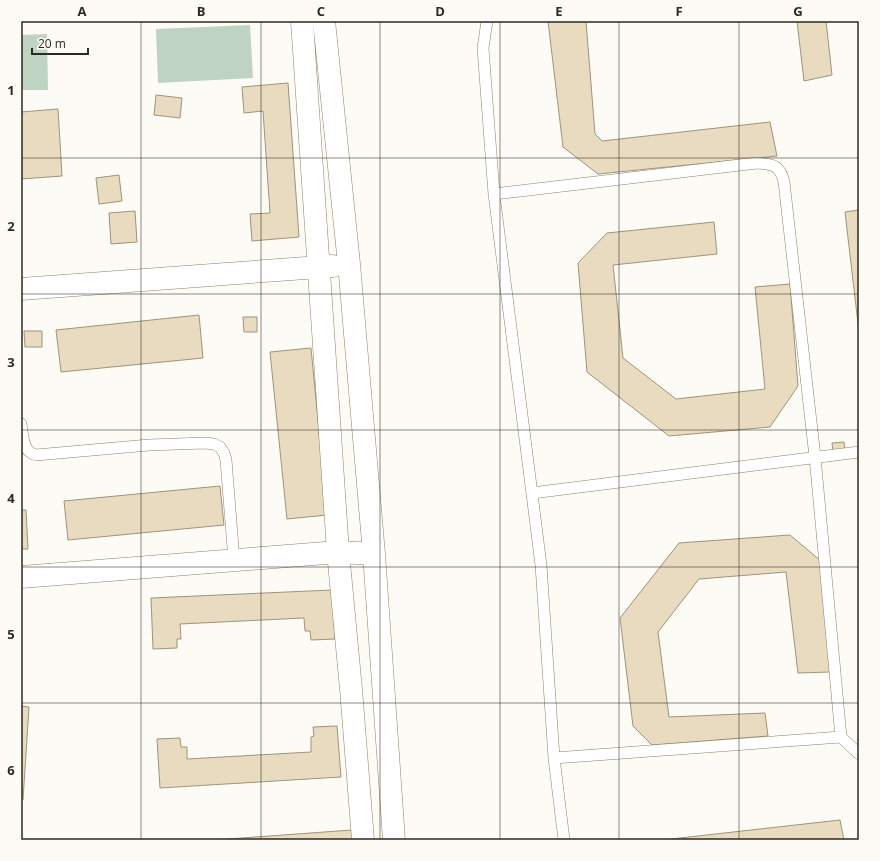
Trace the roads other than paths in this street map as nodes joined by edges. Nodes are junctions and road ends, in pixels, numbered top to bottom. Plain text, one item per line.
1 (302, 21) edge
2 (324, 21) edge
3 (487, 21) edge
4 (494, 194) junction
5 (349, 264) junction
6 (320, 267) junction
7 (21, 289) edge
8 (21, 424) edge
9 (859, 452) edge
10 (815, 457) junction
11 (532, 493) junction
12 (338, 552) junction
13 (374, 554) junction
14 (234, 560) junction
15 (21, 577) edge
16 (384, 687) junction
17 (351, 690) junction
18 (841, 737) junction
19 (859, 754) edge
20 (554, 758) junction
21 (363, 840) edge
22 (394, 840) edge
23 (564, 840) edge

1 - 6 street
2 - 5 street
3 - 4 lane
4 - 10 lane
4 - 11 lane
5 - 6 street
5 - 13 street
6 - 7 street
6 - 12 street
8 - 14 lane
9 - 10 lane
10 - 11 lane
10 - 18 lane
11 - 20 lane
12 - 13 street
12 - 14 street
12 - 17 street
13 - 16 street
14 - 15 street
16 - 17 street
16 - 22 street
17 - 21 street
18 - 19 lane
18 - 20 lane
20 - 23 lane

